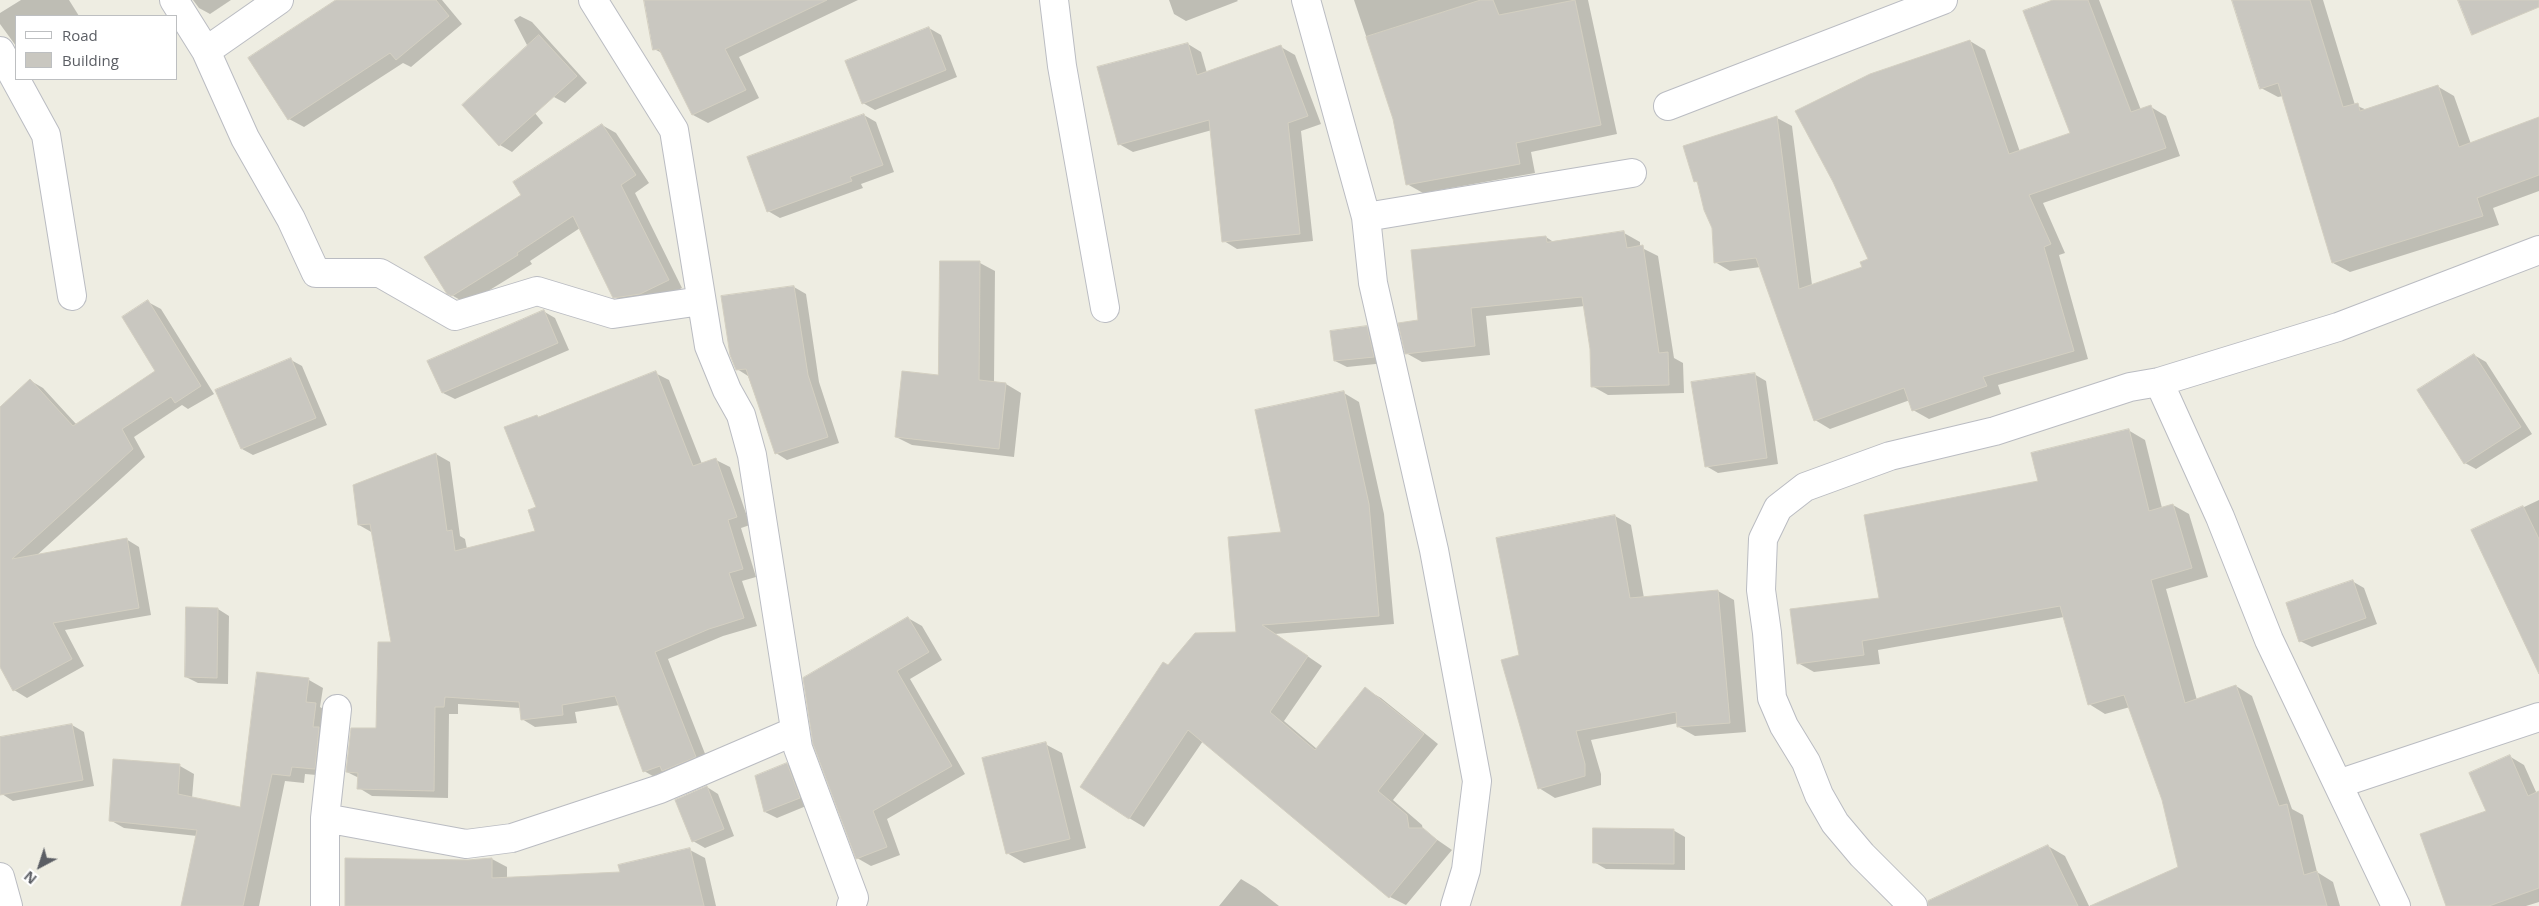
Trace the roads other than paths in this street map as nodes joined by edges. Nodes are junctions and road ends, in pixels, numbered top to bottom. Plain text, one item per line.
1 (174, 0) edge
2 (279, 0) edge
3 (593, 0) edge
4 (1054, 0) edge
5 (1306, 0) edge
6 (1943, 0) edge
7 (0, 51) edge
8 (206, 51) junction
9 (15, 78) edge
10 (16, 80) edge
11 (1668, 106) dead end
12 (1632, 174) dead end
13 (1366, 217) junction
14 (2539, 250) edge
15 (72, 296) dead end
16 (701, 301) junction
17 (1105, 308) dead end
18 (2159, 382) junction
19 (337, 708) dead end
20 (2539, 717) edge
21 (795, 731) junction
22 (2338, 784) junction
23 (325, 818) junction
24 (0, 876) edge
25 (8, 906) edge
26 (324, 906) edge
27 (851, 906) edge
28 (1455, 906) edge
29 (1912, 906) edge
30 (2396, 906) edge

1 - 8 street
2 - 8 street
3 - 16 street
4 - 17 street
5 - 13 street
6 - 11 street
7 - 9 street
8 - 16 street
10 - 15 street
12 - 13 street
13 - 28 street
14 - 18 street
16 - 21 street
18 - 22 street
18 - 29 street
19 - 23 street
20 - 22 street
21 - 23 street
21 - 27 street
22 - 30 street
23 - 26 street
24 - 25 street

